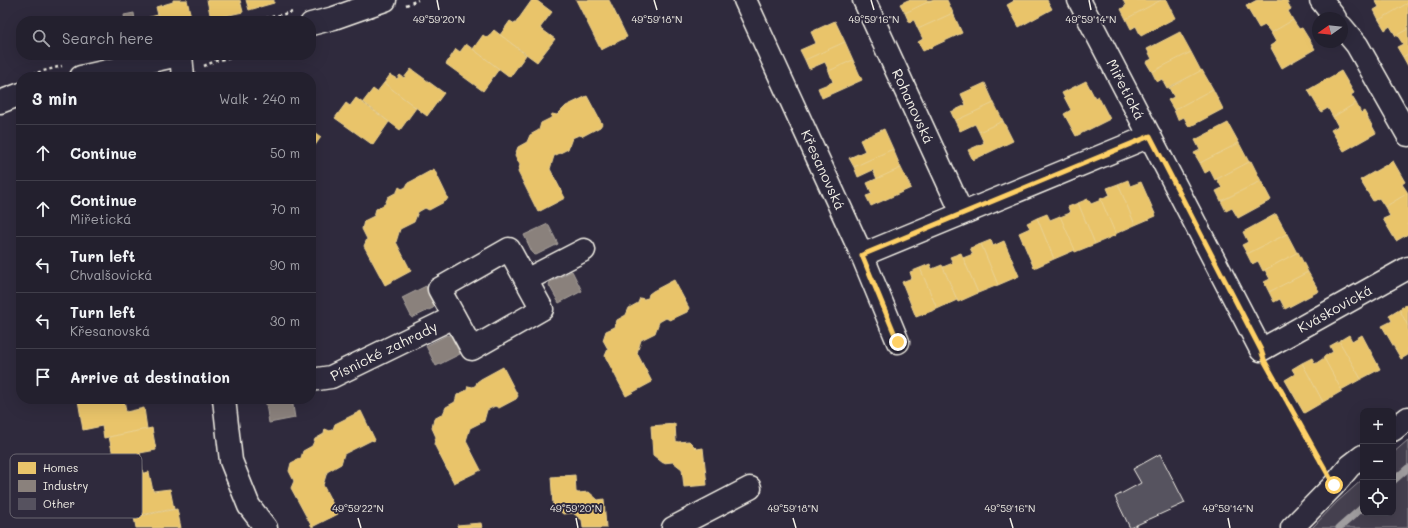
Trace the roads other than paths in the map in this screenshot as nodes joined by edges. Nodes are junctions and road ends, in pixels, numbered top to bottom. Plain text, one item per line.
1 (384, 0) edge
2 (745, 0) edge
3 (864, 0) edge
4 (1079, 0) edge
5 (1321, 0) edge
6 (1330, 12) edge
7 (316, 23) edge
8 (1348, 34) edge
9 (156, 60) edge
10 (103, 72) edge
11 (16, 96) edge
12 (0, 102) edge
13 (1408, 135) edge
14 (1150, 136) junction
15 (962, 213) junction
16 (584, 250) dead end
17 (862, 255) junction
18 (1408, 268) edge
19 (526, 280) junction
20 (454, 317) junction
21 (898, 342) dead end
22 (1261, 350) joint
23 (316, 379) edge
24 (225, 404) edge
25 (1408, 418) edge
26 (1396, 428) edge
27 (1360, 458) edge
28 (750, 488) dead end
29 (266, 528) edge
30 (673, 528) edge
31 (1292, 528) edge

1 - 7 street
2 - 17 street, Křesanovská
3 - 15 street, Rohanovská
4 - 14 street, Miřetická
5 - 6 street
8 - 13 street
9 - 10 street
11 - 12 street
14 - 15 street
14 - 22 street, Miřetická
15 - 17 street
16 - 19 street
17 - 21 street, Křesanovská
18 - 22 street, Kváskovická
19 - 20 street, Písnické zahrady
19 - 20 street, Písnické zahrady
20 - 23 street, Písnické zahrady
24 - 29 street
25 - 26 street
27 - 31 street
28 - 30 street

